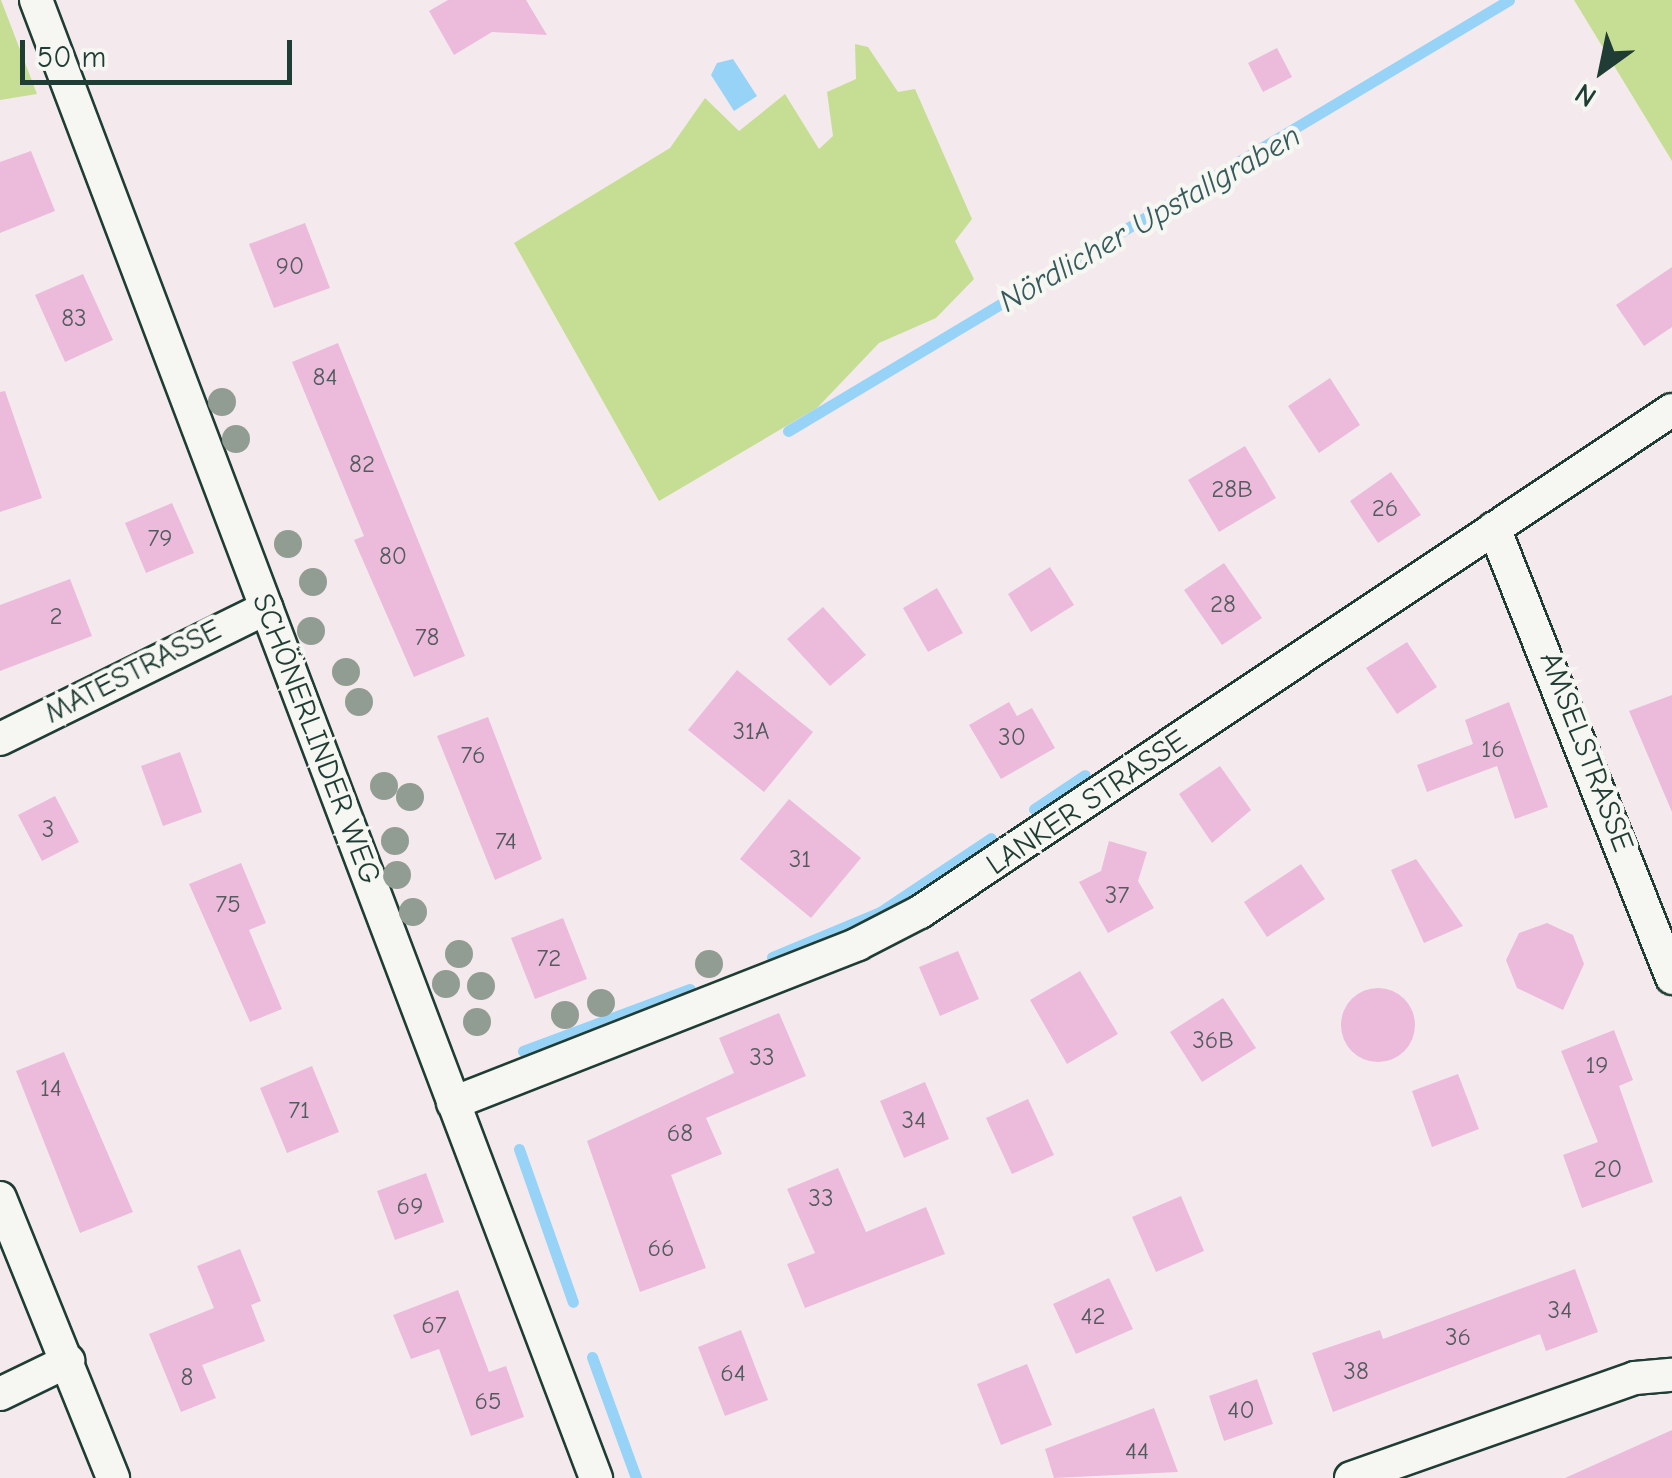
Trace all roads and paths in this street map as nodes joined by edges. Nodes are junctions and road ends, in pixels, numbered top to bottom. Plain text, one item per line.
1 (36, 0) edge
2 (1672, 410) edge
3 (1494, 528) junction
4 (266, 608) junction
5 (0, 739) edge
6 (1672, 978) edge
7 (452, 1103) junction
8 (0, 1198) edge
9 (68, 1361) junction
10 (1672, 1375) edge
11 (0, 1394) edge
12 (113, 1478) edge
13 (596, 1478) edge
14 (1351, 1478) edge

1 - 4 street, SCHÖNERLINDER WEG
2 - 3 street, LANKER STRASSE
3 - 6 street, AMSELSTRASSE
3 - 7 street, LANKER STRASSE
4 - 5 street, MATESTRASSE
4 - 7 street, SCHÖNERLINDER WEG
7 - 13 street, SCHÖNERLINDER WEG
8 - 9 street
9 - 11 street
9 - 12 street
10 - 14 street

